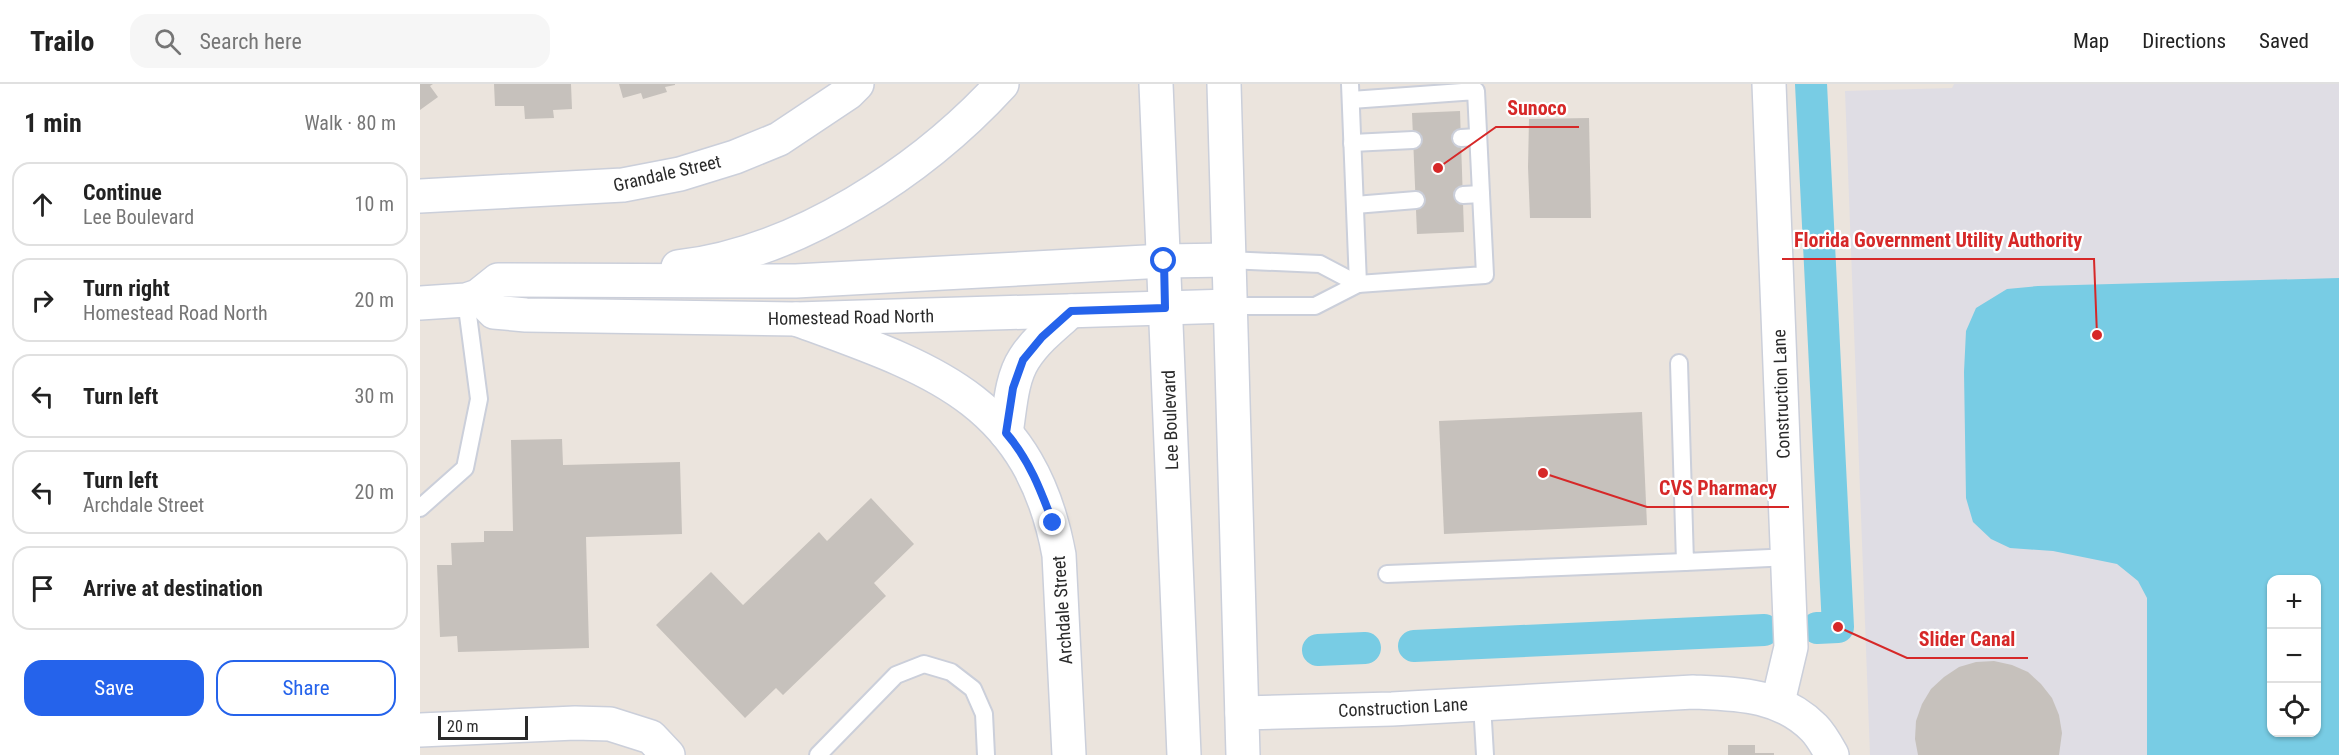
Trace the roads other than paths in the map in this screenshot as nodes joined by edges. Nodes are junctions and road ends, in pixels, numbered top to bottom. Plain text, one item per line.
1 (857, 84) edge
2 (1002, 84) edge
3 (1156, 84) edge
4 (1224, 84) edge
5 (1769, 84) edge
6 (1350, 92) edge
7 (1478, 137) junction
8 (1461, 138) dead end
9 (1413, 140) dead end
10 (1353, 143) junction
11 (1481, 194) junction
12 (1463, 195) dead end
13 (420, 196) edge
14 (1416, 200) dead end
15 (1355, 205) junction
16 (1228, 260) junction
17 (1164, 261) junction
18 (606, 281) junction
19 (1358, 284) junction
20 (472, 298) junction
21 (420, 303) edge
22 (1230, 306) junction
23 (1165, 308) junction
24 (1071, 311) junction
25 (796, 319) junction
26 (1679, 363) dead end
27 (1006, 433) junction
28 (420, 508) edge
29 (1788, 557) junction
30 (1685, 562) junction
31 (1387, 574) dead end
32 (1778, 702) junction
33 (1482, 704) junction
34 (1242, 713) junction
35 (420, 730) edge
36 (668, 755) edge
37 (819, 755) edge
38 (986, 755) edge
39 (1070, 755) edge
40 (1184, 755) edge
41 (1244, 755) edge
42 (1485, 755) edge
43 (1832, 755) edge

1 - 13 main road, Grandale Street
2 - 18 main road
3 - 17 main road, Lee Boulevard
4 - 16 main road
5 - 29 main road, Construction Lane
6 - 7 lane
6 - 10 lane
7 - 8 lane
7 - 11 lane
9 - 10 lane
10 - 15 lane
11 - 12 lane
11 - 19 lane
14 - 15 lane
15 - 19 lane
16 - 17 main road, Homestead Road North
16 - 19 lane
16 - 22 main road
17 - 18 main road, Homestead Road North
17 - 23 main road, Lee Boulevard
18 - 20 main road, Homestead Road North
19 - 22 lane
20 - 21 main road, Homestead Road North
20 - 25 main road, Homestead Road North
20 - 28 lane
22 - 23 main road, Homestead Road North
22 - 34 main road
23 - 24 main road, Homestead Road North
23 - 40 main road, Lee Boulevard
24 - 25 main road, Homestead Road North
24 - 27 main road
25 - 27 main road, Archdale Street
26 - 30 lane
27 - 39 main road, Archdale Street
29 - 30 lane
29 - 32 main road, Construction Lane
30 - 31 lane
32 - 33 main road, Construction Lane
32 - 43 main road, Construction Lane
33 - 34 main road, Construction Lane
33 - 42 lane
34 - 41 main road
35 - 36 main road
37 - 38 lane

